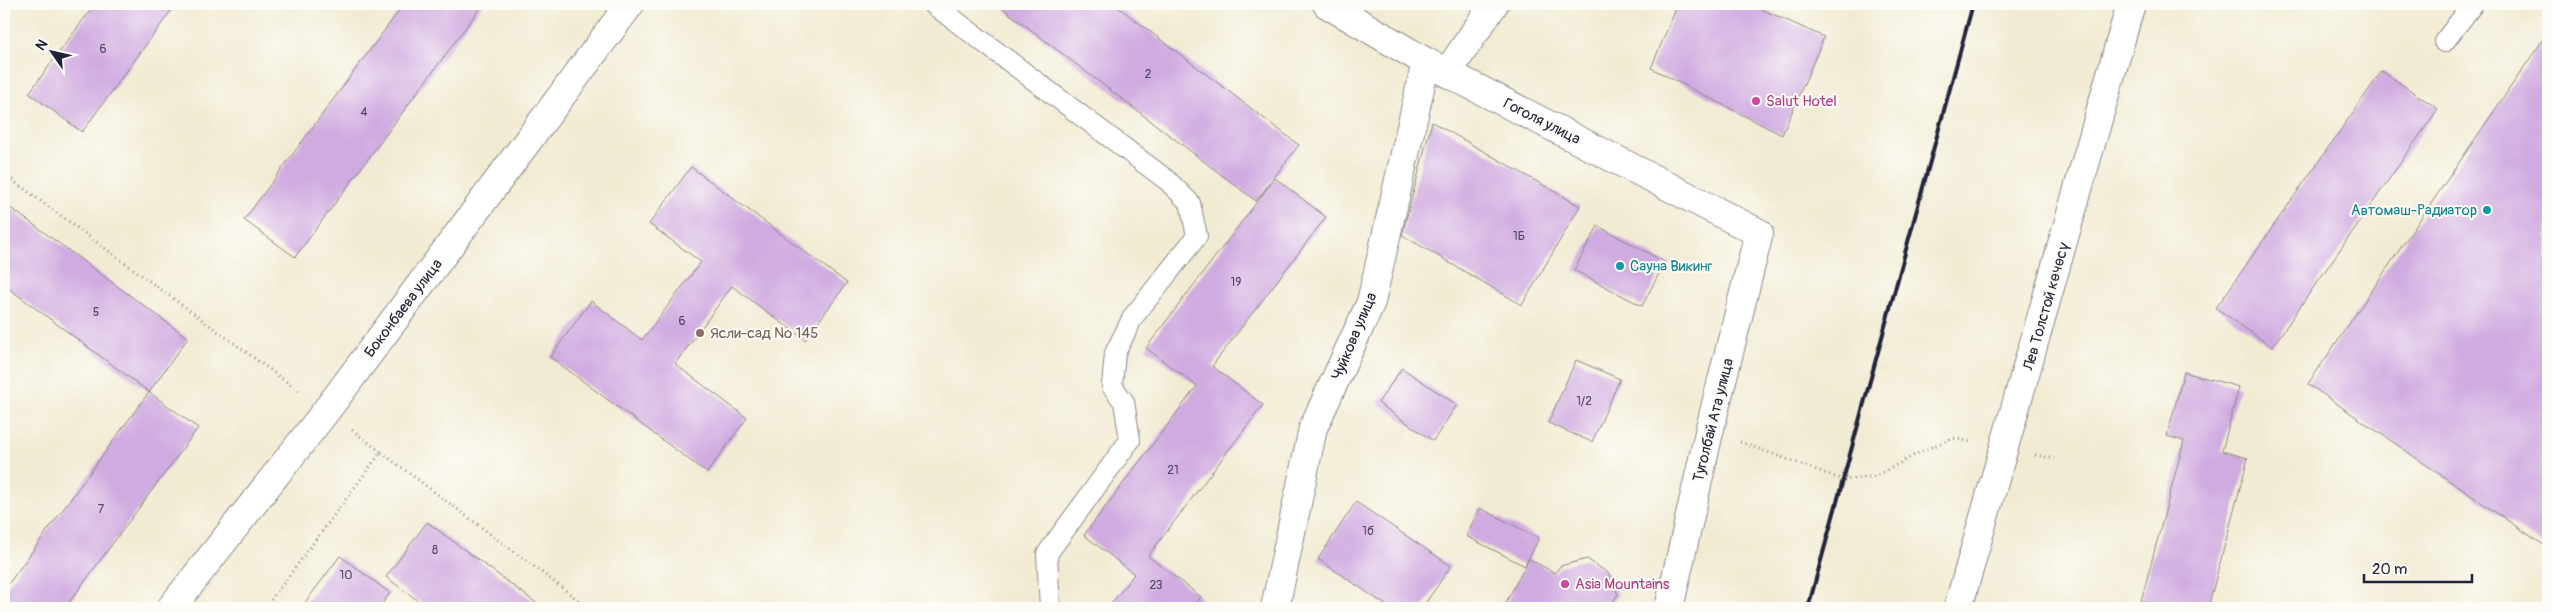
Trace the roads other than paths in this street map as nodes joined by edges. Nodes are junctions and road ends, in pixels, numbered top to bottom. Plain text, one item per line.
1 (630, 4) edge
2 (933, 4) edge
3 (1327, 4) edge
4 (1494, 4) edge
5 (2131, 4) edge
6 (2473, 4) edge
7 (2444, 42) dead end
8 (1437, 67) junction
9 (1759, 233) joint
10 (171, 608) edge
11 (1050, 608) edge
12 (1275, 608) edge
13 (1669, 608) edge
14 (1958, 608) edge

1 - 10 street, Боконбаева улица
2 - 11 lane
3 - 8 street, Гоголя улица
4 - 8 street
5 - 14 street, Лев Толстой көчөсү
6 - 7 lane
8 - 9 street, Гоголя улица
8 - 12 street, Чуйкова улица
9 - 13 street, Туголбай Ата улица

